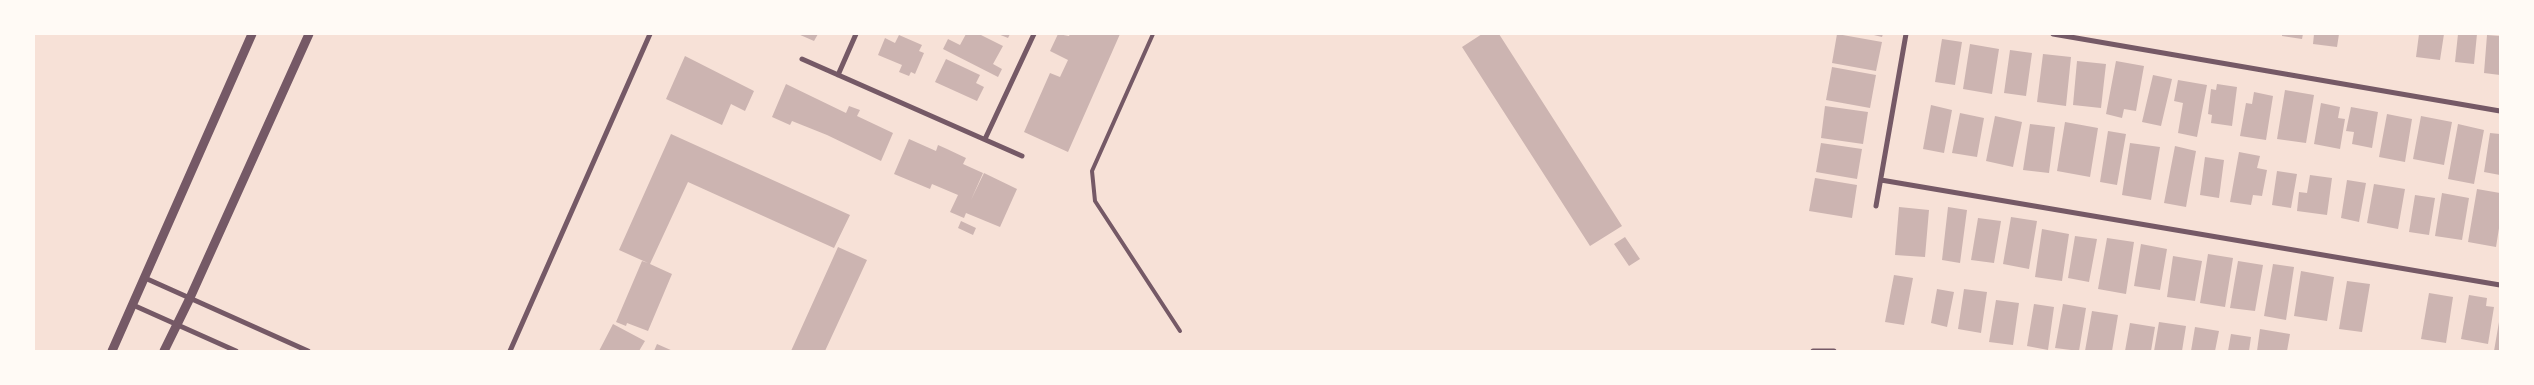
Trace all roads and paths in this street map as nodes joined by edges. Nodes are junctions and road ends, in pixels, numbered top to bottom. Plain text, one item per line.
1 (252, 34) edge
2 (309, 34) edge
3 (650, 34) edge
4 (856, 34) edge
5 (1034, 34) edge
6 (1153, 34) edge
7 (1906, 34) edge
8 (2053, 34) edge
9 (802, 59) dead end
10 (838, 75) junction
11 (2500, 111) edge
12 (985, 139) junction
13 (1022, 156) dead end
14 (1881, 180) junction
15 (1876, 206) dead end
16 (145, 278) junction
17 (2500, 285) edge
18 (189, 300) junction
19 (133, 305) junction
20 (177, 326) junction
21 (1180, 331) dead end
22 (112, 351) edge
23 (164, 351) edge
24 (236, 351) edge
25 (308, 351) edge
26 (510, 351) edge
27 (1813, 351) edge
28 (1834, 351) edge

1 - 16 street
2 - 18 street
3 - 26 street
4 - 10 street
5 - 12 street
6 - 21 lane
7 - 14 street
8 - 11 street
9 - 10 street
10 - 12 street
12 - 13 street
14 - 15 street
14 - 17 street
16 - 18 street
16 - 19 street
18 - 20 street
18 - 25 street
19 - 20 street
19 - 22 street
20 - 23 street
20 - 24 street
27 - 28 street

